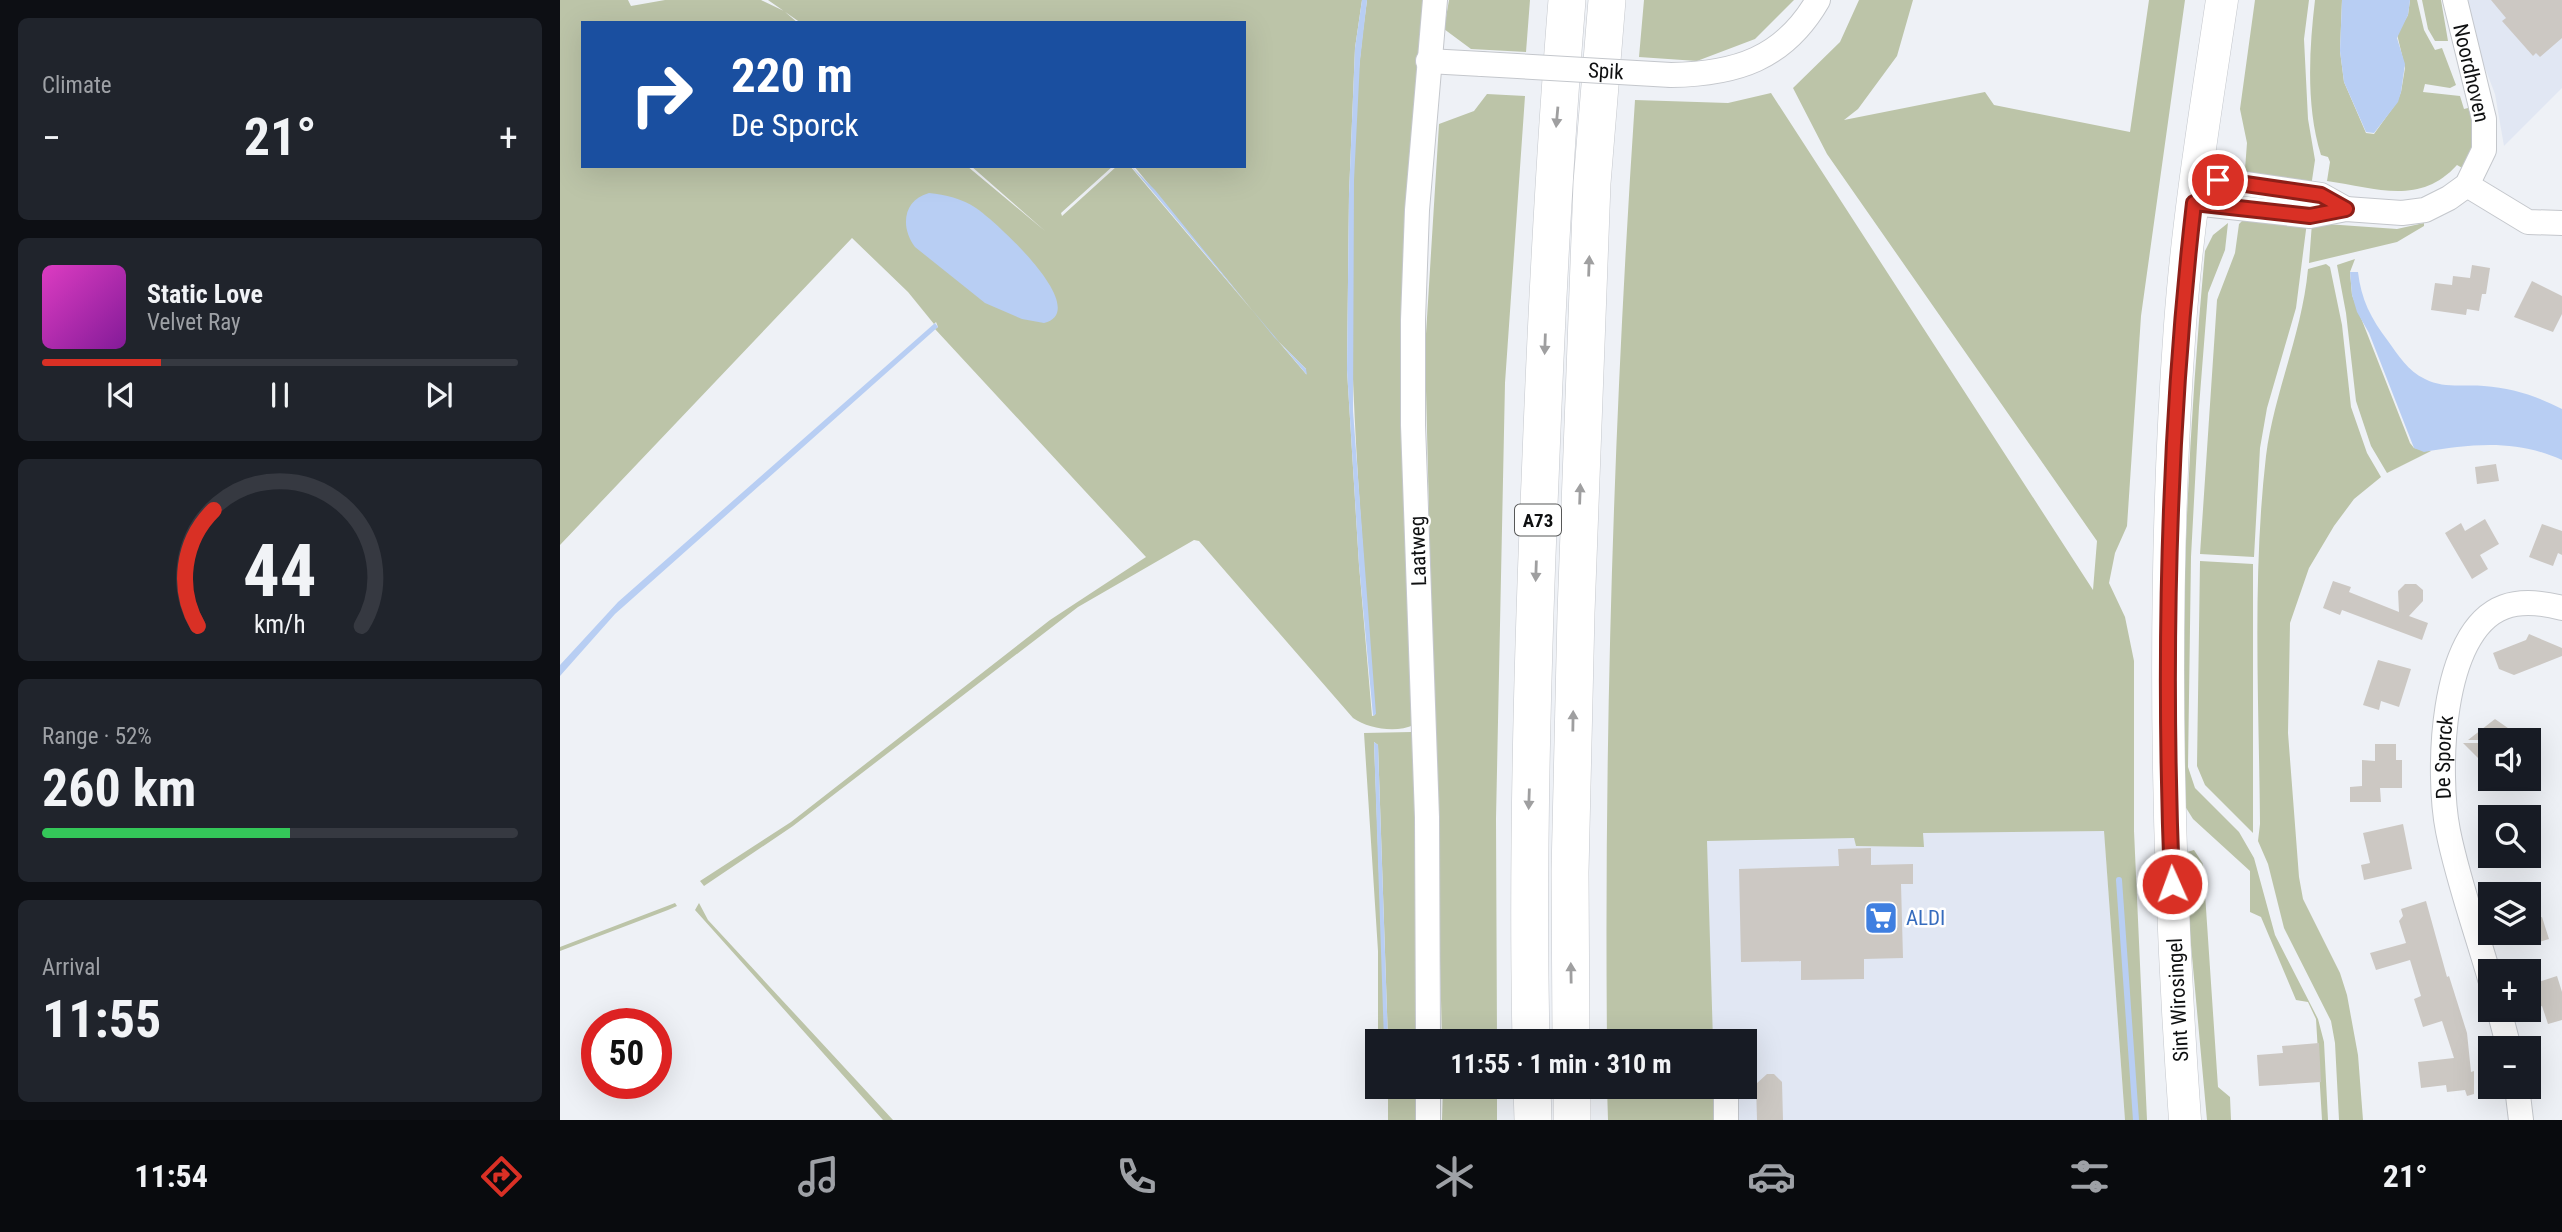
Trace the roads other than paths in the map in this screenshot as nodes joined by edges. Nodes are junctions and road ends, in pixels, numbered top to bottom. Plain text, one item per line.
1 (1435, 0) edge
2 (1567, 0) edge
3 (1607, 0) edge
4 (1818, 0) edge
5 (2222, 0) edge
6 (2455, 0) edge
7 (1428, 61) junction
8 (2467, 185) junction
9 (2195, 190) junction
10 (2562, 223) edge
11 (2562, 608) edge
12 (2484, 959) edge
13 (1427, 1029) edge
14 (1531, 1029) edge
15 (1572, 1029) edge
16 (1428, 1099) edge
17 (1532, 1099) edge
18 (1572, 1099) edge
19 (1726, 1099) edge
20 (2518, 1099) edge
21 (1428, 1120) edge
22 (1533, 1120) edge
23 (1572, 1120) edge
24 (1727, 1120) edge
25 (2185, 1120) edge
26 (2521, 1120) edge

1 - 7 street
2 -> 14 highway, A73
15 -> 3 highway, A73
4 - 7 street, Spik, bridge
5 - 9 main road, Sint Wirosingel
6 - 8 street, Noordhoven
7 - 13 street, Laatweg
8 - 9 street
8 - 10 street
9 - 25 main road, Sint Wirosingel
11 - 12 street, De Sporck
16 - 21 street
17 - 22 highway
18 - 23 highway
19 - 24 street
20 - 26 street

